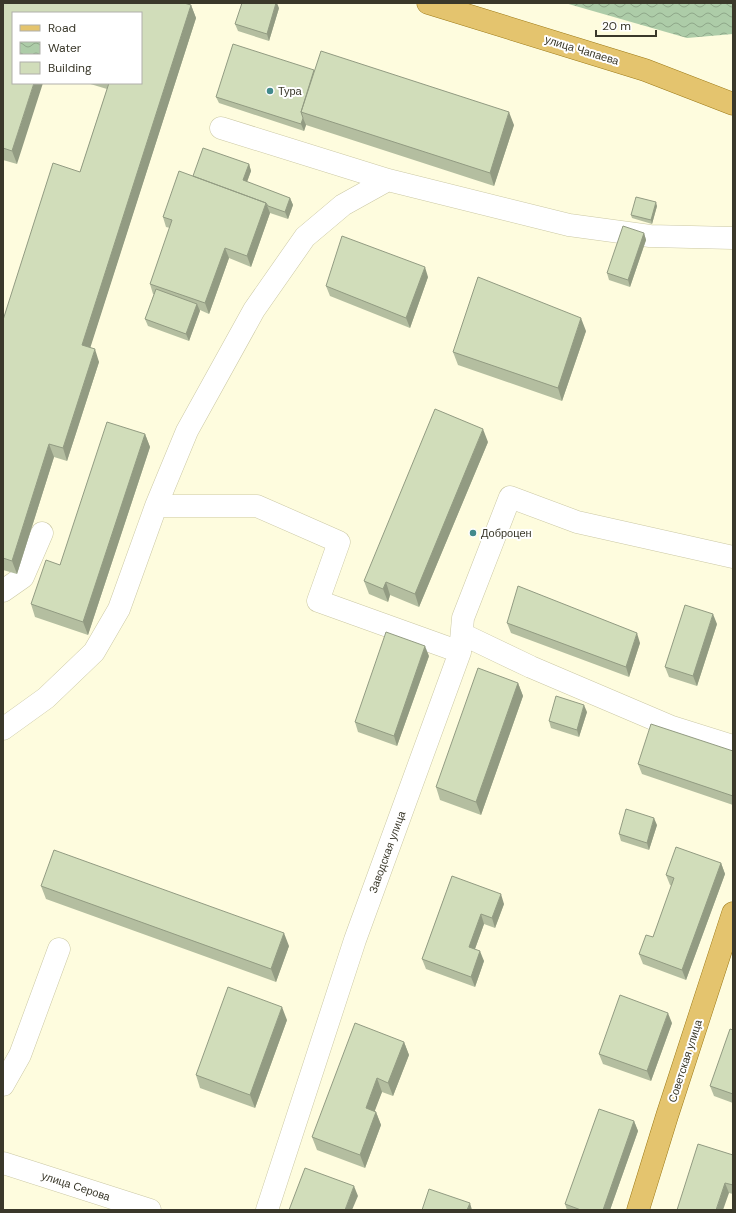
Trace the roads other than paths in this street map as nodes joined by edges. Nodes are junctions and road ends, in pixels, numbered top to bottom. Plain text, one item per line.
1 (428, 3) edge
2 (733, 104) edge
3 (221, 128) dead end
4 (388, 180) junction
5 (733, 238) edge
6 (156, 506) junction
7 (42, 533) dead end
8 (733, 557) edge
9 (3, 591) edge
10 (461, 643) junction
11 (3, 729) edge
12 (733, 746) edge
13 (733, 913) edge
14 (59, 949) dead end
15 (3, 1085) edge
16 (3, 1163) edge
17 (150, 1210) edge
18 (267, 1210) edge
19 (638, 1210) edge

1 - 2 main road, улица Чапаева
3 - 4 street
4 - 5 street
4 - 6 street
6 - 10 street
6 - 11 street
7 - 9 street
8 - 10 street, Заводская улица
10 - 12 street
10 - 18 street, Заводская улица
13 - 19 main road, Советская улица
14 - 15 street
16 - 17 street, улица Серова

